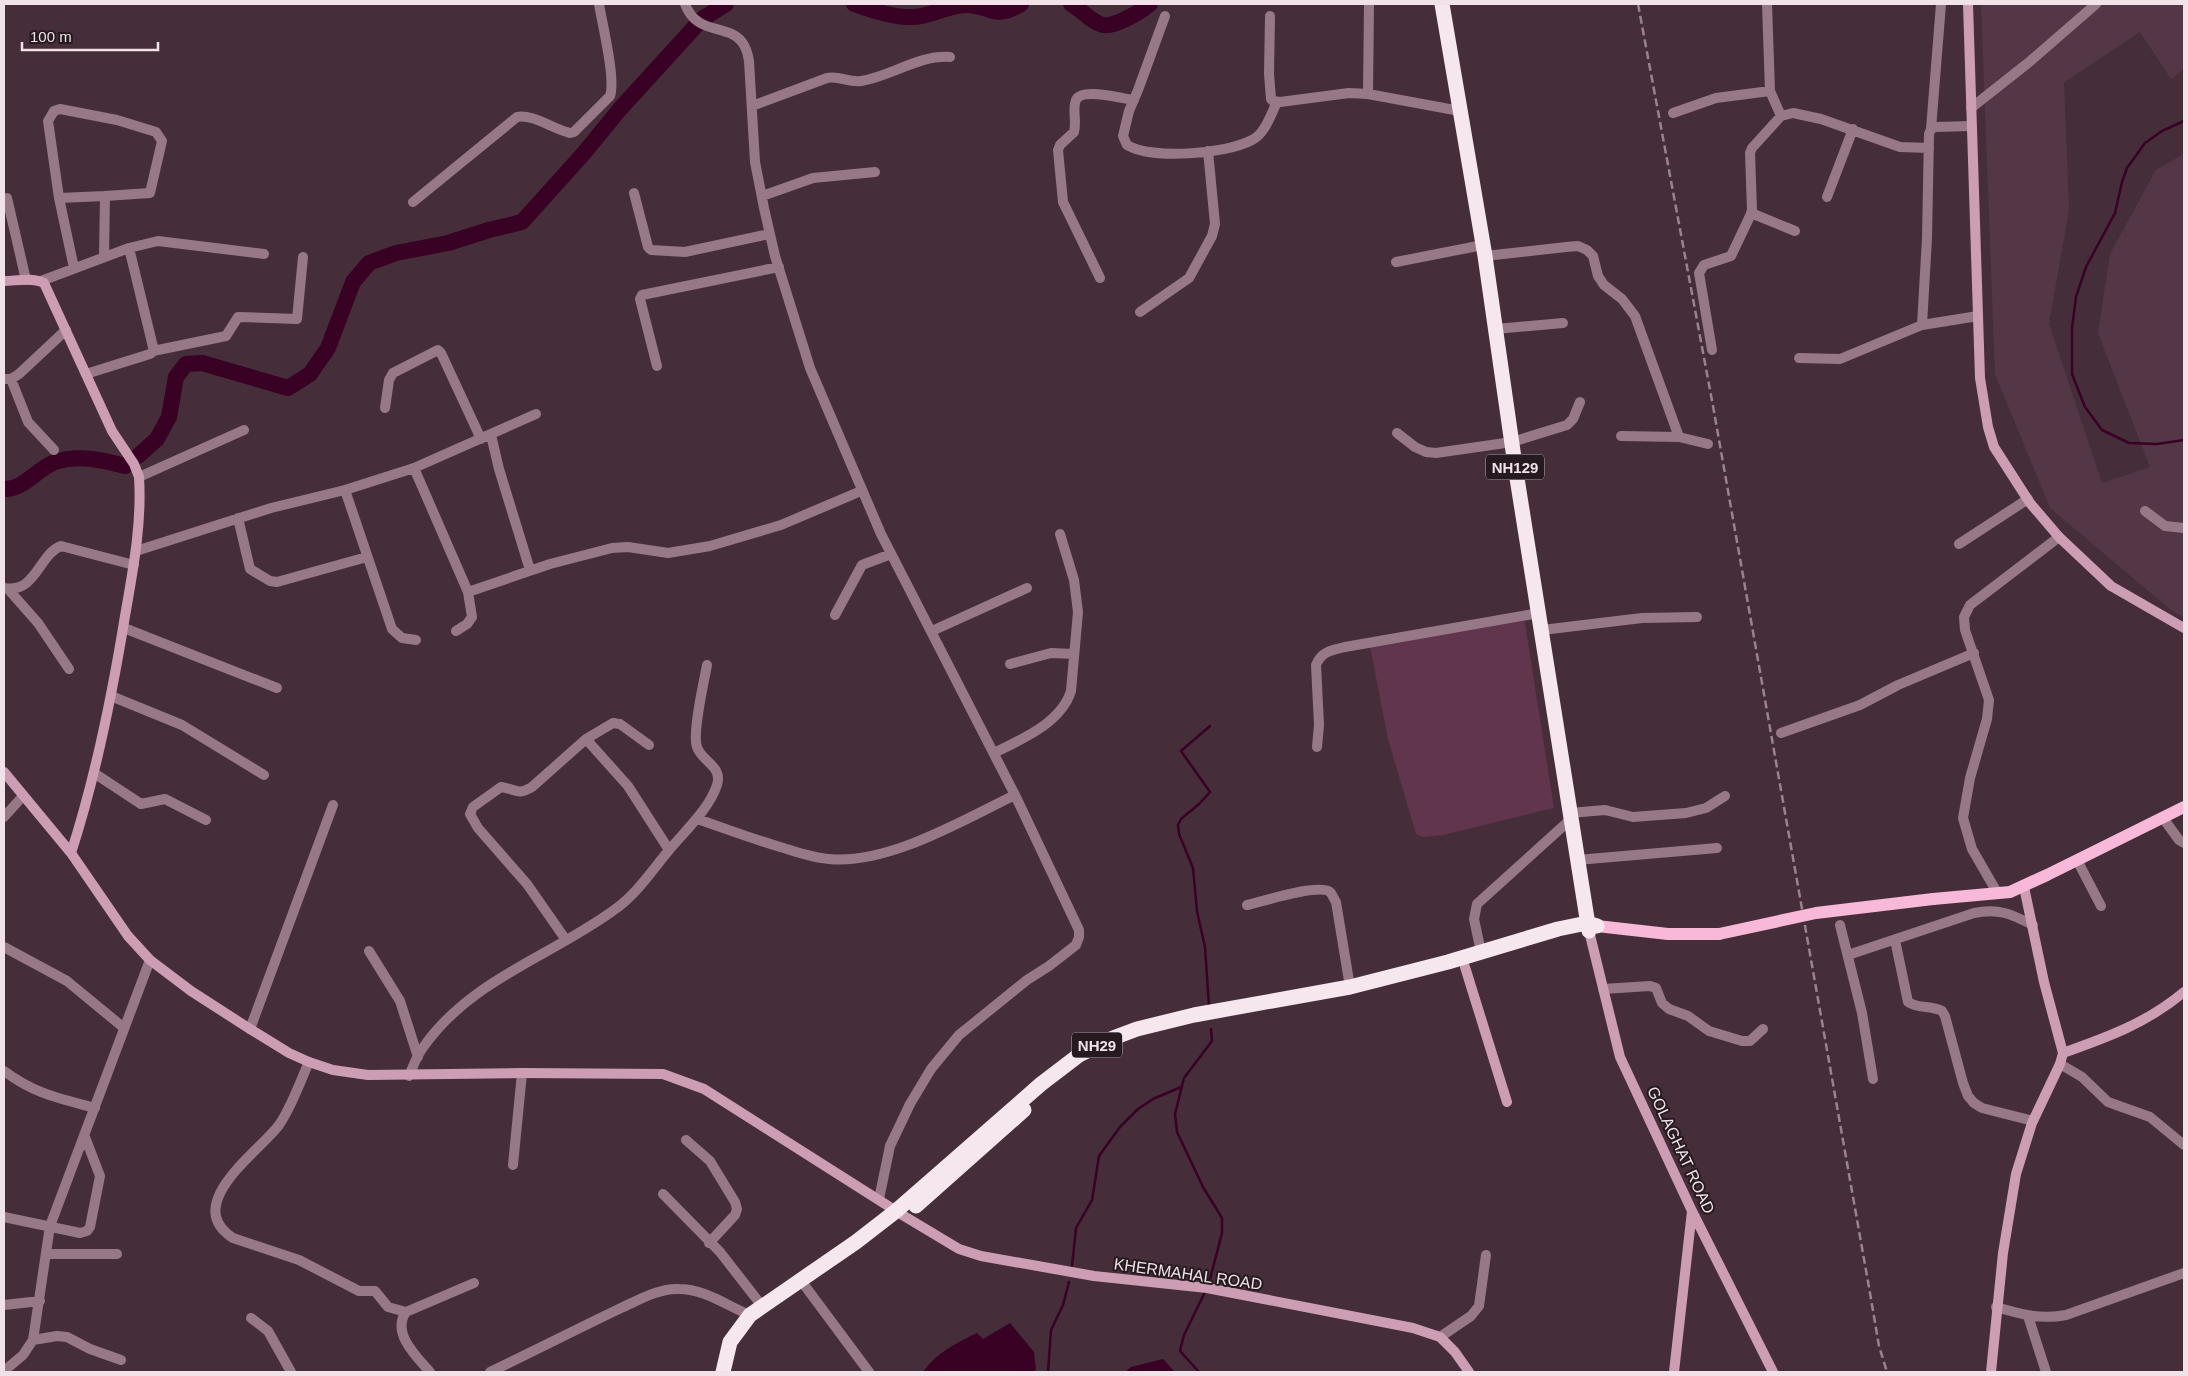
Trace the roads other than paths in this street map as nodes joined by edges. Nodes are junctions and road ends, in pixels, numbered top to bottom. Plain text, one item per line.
1 (599, 4) edge
2 (686, 4) edge
3 (1369, 4) edge
4 (1442, 4) edge
5 (1767, 4) edge
6 (1941, 4) edge
7 (1968, 4) edge
8 (2096, 4) edge
9 (1165, 16) dead end
10 (1270, 16) dead end
11 (950, 57) dead end
12 (1770, 91) junction
13 (1368, 94) junction
14 (1134, 100) junction
15 (1277, 102) junction
16 (752, 106) junction
17 (1971, 108) junction
18 (1460, 111) junction
19 (1673, 113) dead end
20 (1781, 116) junction
21 (1970, 126) junction
22 (1853, 129) junction
23 (1931, 129) junction
24 (1929, 148) junction
25 (1208, 151) junction
26 (875, 172) dead end
27 (634, 193) dead end
28 (105, 196) junction
29 (762, 196) junction
30 (7, 198) dead end
31 (59, 198) junction
32 (1827, 198) dead end
33 (413, 202) dead end
34 (1751, 213) junction
35 (1795, 231) dead end
36 (770, 234) junction
37 (129, 248) junction
38 (1484, 251) junction
39 (264, 254) dead end
40 (104, 256) junction
41 (303, 257) dead end
42 (1396, 262) dead end
43 (779, 267) junction
44 (74, 268) junction
45 (1100, 278) dead end
46 (26, 280) junction
47 (4, 281) edge
48 (41, 281) junction
49 (1140, 312) dead end
50 (1978, 316) junction
51 (1563, 323) dead end
52 (1922, 325) junction
53 (1496, 329) junction
54 (66, 330) junction
55 (1712, 350) dead end
56 (153, 352) junction
57 (1799, 358) dead end
58 (657, 366) dead end
59 (86, 374) junction
60 (8, 379) edge
61 (1580, 402) dead end
62 (384, 408) dead end
63 (536, 414) dead end
64 (244, 430) dead end
65 (1397, 433) dead end
66 (1621, 436) dead end
67 (486, 437) junction
68 (1679, 437) junction
69 (1512, 442) junction
70 (1708, 444) dead end
71 (54, 450) dead end
72 (414, 468) junction
73 (139, 477) junction
74 (345, 490) junction
75 (861, 491) junction
76 (2028, 500) junction
77 (2145, 511) dead end
78 (238, 518) junction
79 (2184, 528) edge
80 (1060, 534) dead end
81 (2059, 537) junction
82 (1959, 544) dead end
83 (136, 551) junction
84 (891, 554) junction
85 (367, 557) junction
86 (134, 565) junction
87 (530, 570) junction
88 (6, 588) edge
89 (1026, 588) dead end
90 (468, 592) junction
91 (1539, 613) junction
92 (835, 615) dead end
93 (1697, 617) dead end
94 (124, 628) junction
95 (2184, 628) edge
96 (456, 630) dead end
97 (1542, 630) junction
98 (932, 631) junction
99 (416, 640) dead end
100 (1974, 653) junction
101 (1074, 654) junction
102 (1010, 664) dead end
103 (707, 665) dead end
104 (69, 669) dead end
105 (277, 688) dead end
106 (111, 696) junction
107 (1780, 733) dead end
108 (586, 739) junction
109 (649, 745) dead end
110 (1316, 747) dead end
111 (994, 753) junction
112 (4, 772) edge
113 (94, 773) junction
114 (264, 775) dead end
115 (1015, 795) junction
116 (23, 796) junction
117 (1725, 796) dead end
118 (333, 805) dead end
119 (2184, 807) edge
120 (1570, 816) junction
121 (4, 817) edge
122 (2163, 818) junction
123 (697, 819) junction
124 (206, 820) dead end
125 (2184, 844) edge
126 (1717, 848) dead end
127 (669, 850) junction
128 (71, 853) junction
129 (1577, 860) junction
130 (2076, 860) junction
131 (2024, 887) junction
132 (1998, 894) junction
133 (1247, 905) dead end
134 (2101, 906) dead end
135 (1840, 925) dead end
136 (2033, 925) junction
137 (1591, 927) junction
138 (566, 940) junction
139 (1894, 940) junction
140 (4, 947) edge
141 (369, 951) dead end
142 (1481, 952) junction
143 (1848, 955) junction
144 (150, 960) junction
145 (1465, 967) junction
146 (1350, 988) junction
147 (1603, 989) junction
148 (2184, 992) edge
149 (124, 1028) junction
150 (1763, 1029) dead end
151 (250, 1030) junction
152 (2063, 1053) junction
153 (418, 1057) junction
154 (309, 1062) junction
155 (2060, 1064) junction
156 (4, 1071) edge
157 (522, 1073) junction
158 (409, 1076) junction
159 (1873, 1079) dead end
160 (1507, 1102) dead end
161 (95, 1108) junction
162 (2033, 1120) junction
163 (85, 1137) junction
164 (686, 1140) dead end
165 (2184, 1145) edge
166 (513, 1165) dead end
167 (663, 1194) dead end
168 (879, 1199) junction
169 (1692, 1211) junction
170 (900, 1214) junction
171 (4, 1217) edge
172 (50, 1226) junction
173 (709, 1243) junction
174 (46, 1254) junction
175 (117, 1254) dead end
176 (1486, 1254) dead end
177 (2184, 1273) edge
178 (474, 1283) dead end
179 (805, 1286) junction
180 (40, 1301) junction
181 (4, 1305) edge
182 (1996, 1308) junction
183 (756, 1311) junction
184 (406, 1312) junction
185 (2028, 1316) junction
186 (251, 1318) dead end
187 (1440, 1337) junction
188 (33, 1340) junction
189 (121, 1360) dead end
190 (511, 1368) edge
191 (4, 1371) edge
192 (292, 1372) edge
193 (430, 1372) edge
194 (490, 1372) edge
195 (723, 1372) edge
196 (733, 1372) edge
197 (868, 1372) edge
198 (1469, 1372) edge
199 (1674, 1372) edge
200 (1773, 1372) edge
201 (1991, 1372) edge
202 (2046, 1372) edge

1 - 33 street
2 - 16 street
3 - 13 street
4 - 18 highway, NH129
5 - 12 street
6 - 23 street
7 - 17 street
8 - 17 street
9 - 14 street
10 - 15 street
11 - 16 street
12 - 19 street
12 - 20 street
13 - 15 street
13 - 18 street
14 - 25 street
14 - 45 street
15 - 25 street
16 - 29 street
17 - 21 street
18 - 38 highway, NH129
20 - 22 street
20 - 34 street
21 - 23 street
21 - 50 street
22 - 24 street
22 - 32 street
23 - 24 street
24 - 52 street
25 - 49 street
26 - 29 street
27 - 36 street
28 - 31 street
28 - 31 street
28 - 40 street
29 - 36 street
30 - 46 street
31 - 44 street
34 - 35 street
34 - 55 street
36 - 43 street
37 - 39 street
37 - 40 street
37 - 56 street
38 - 42 street
38 - 53 highway, NH129
38 - 68 street
40 - 44 street
41 - 56 street
43 - 58 street
43 - 75 street
44 - 48 street
46 - 47 street
46 - 48 street
48 - 54 street
50 - 52 street
50 - 76 street
51 - 53 street
52 - 57 street
53 - 69 highway, NH129
54 - 59 street
54 - 60 street
56 - 59 street
59 - 73 street
60 - 71 street
61 - 69 street
62 - 67 street
63 - 67 street
64 - 73 street
65 - 69 street
66 - 68 street
67 - 72 street
67 - 87 street
68 - 70 street
69 - 91 highway, NH129
72 - 74 street
72 - 90 street
73 - 83 street
74 - 78 street
74 - 85 street
75 - 84 street
75 - 87 street
76 - 81 street
76 - 82 street
77 - 79 street
78 - 83 street
78 - 85 street
80 - 101 street
81 - 95 street
81 - 100 street
83 - 86 street
84 - 92 street
84 - 98 street
85 - 99 street
86 - 88 street
86 - 94 street
87 - 90 street
88 - 104 street
89 - 98 street
90 - 96 street
91 - 97 highway, NH129
91 - 110 street
93 - 97 street
94 - 105 street
94 - 106 street
97 - 120 highway, NH129
98 - 111 street
100 - 107 street
100 - 132 street
101 - 102 street
101 - 111 street
103 - 123 street
106 - 113 street
106 - 114 street
108 - 109 street
108 - 127 street
108 - 138 street
111 - 115 street
112 - 116 street, KHERMAHAL ROAD
113 - 124 street
113 - 128 street
115 - 123 street
115 - 168 street
116 - 121 street
116 - 128 street, KHERMAHAL ROAD
117 - 120 street
118 - 151 street
119 - 122 main road
120 - 129 highway, NH129
120 - 142 street
122 - 125 street
122 - 130 main road
123 - 127 street
126 - 129 street
127 - 138 street
128 - 144 street, KHERMAHAL ROAD
129 - 137 highway, NH129
130 - 131 main road
130 - 134 street
131 - 132 main road
131 - 136 street
132 - 137 main road, bridge
133 - 146 street
135 - 143 street
136 - 139 street
136 - 152 street
137 - 142 highway, NH29
137 - 145 highway, NH29
137 - 147 street, GOLAGHAT ROAD
138 - 153 street
139 - 143 street
139 - 162 street
140 - 149 street
141 - 153 street
142 - 146 highway, NH29
143 - 159 street
144 - 149 street
144 - 151 street, KHERMAHAL ROAD
145 - 160 street
145 - 170 highway, NH29
146 - 170 highway, NH29
147 - 150 street
147 - 169 street, GOLAGHAT ROAD
148 - 152 street
149 - 161 street
151 - 154 street, KHERMAHAL ROAD
152 - 155 street
153 - 158 street
154 - 158 street, KHERMAHAL ROAD
154 - 184 street
155 - 162 street
155 - 165 street
156 - 161 street
157 - 158 street, KHERMAHAL ROAD
157 - 166 street
157 - 168 street, KHERMAHAL ROAD
161 - 163 street
162 - 182 street
163 - 172 street
163 - 172 street
164 - 173 street
167 - 173 street
168 - 170 street, KHERMAHAL ROAD
169 - 199 street
169 - 200 street, GOLAGHAT ROAD
170 - 179 highway, NH29
170 - 183 highway, NH29
170 - 187 street, KHERMAHAL ROAD
171 - 172 street
172 - 174 street
173 - 183 street
174 - 175 street
174 - 180 street
176 - 187 street
177 - 185 street
178 - 184 street
179 - 196 highway, NH29
179 - 197 street
180 - 181 street
180 - 188 street
182 - 185 street
182 - 201 street
183 - 190 street
183 - 195 highway, NH29
184 - 193 street
185 - 202 street
186 - 192 street
187 - 198 street, KHERMAHAL ROAD
188 - 189 street
188 - 191 street
190 - 194 street

